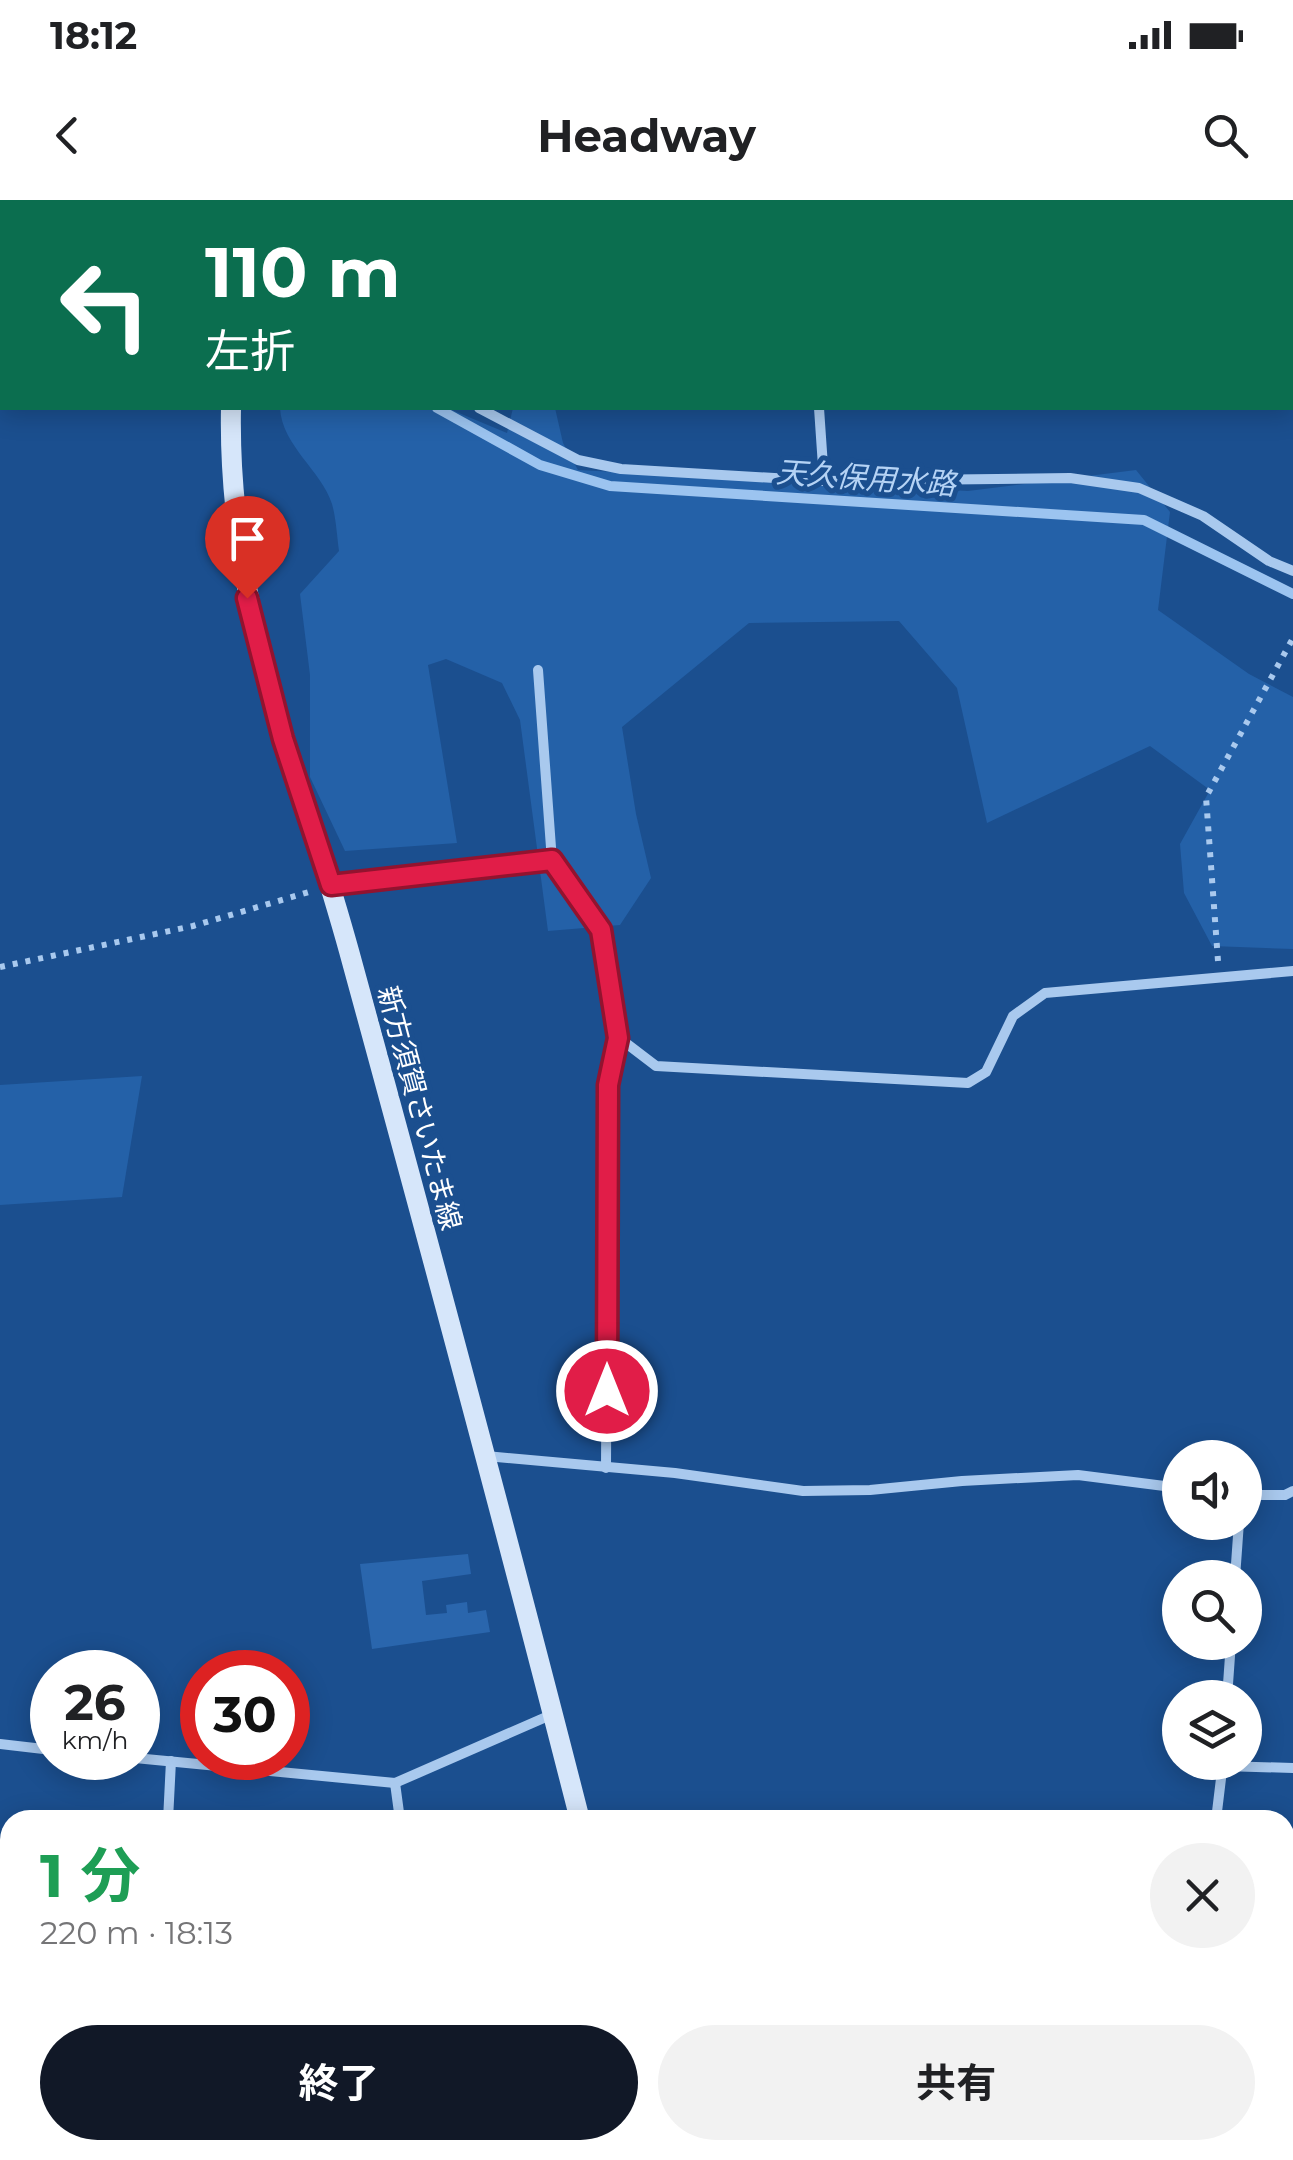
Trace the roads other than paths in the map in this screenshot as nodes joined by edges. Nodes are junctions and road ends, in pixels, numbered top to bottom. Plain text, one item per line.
1 (231, 410) edge
2 (483, 410) edge
3 (818, 410) edge
4 (824, 480) junction
5 (1293, 571) edge
6 (538, 670) dead end
7 (552, 860) junction
8 (331, 885) junction
9 (1293, 971) edge
10 (618, 1038) junction
11 (486, 1456) junction
12 (606, 1468) junction
13 (1162, 1486) edge
14 (1293, 1492) edge
15 (1262, 1495) edge
16 (553, 1714) junction
17 (0, 1744) edge
18 (30, 1747) edge
19 (160, 1760) edge
20 (171, 1761) junction
21 (1262, 1766) edge
22 (1293, 1768) edge
23 (1221, 1780) edge
24 (395, 1782) junction
25 (169, 1810) edge
26 (399, 1810) edge
27 (577, 1810) edge
28 (1217, 1810) edge

1 - 8 main road, 新方須賀さいたま線
2 - 4 street
3 - 4 street
4 - 5 street
6 - 7 street
7 - 8 street
7 - 10 street
8 - 11 main road, 新方須賀さいたま線
9 - 10 street
10 - 12 street
11 - 12 street
11 - 16 main road, 新方須賀さいたま線
12 - 13 street
14 - 15 street
16 - 24 street
16 - 27 main road, 新方須賀さいたま線
17 - 18 street
19 - 20 street
20 - 24 street
20 - 25 street
21 - 22 street
23 - 28 street
24 - 26 street

